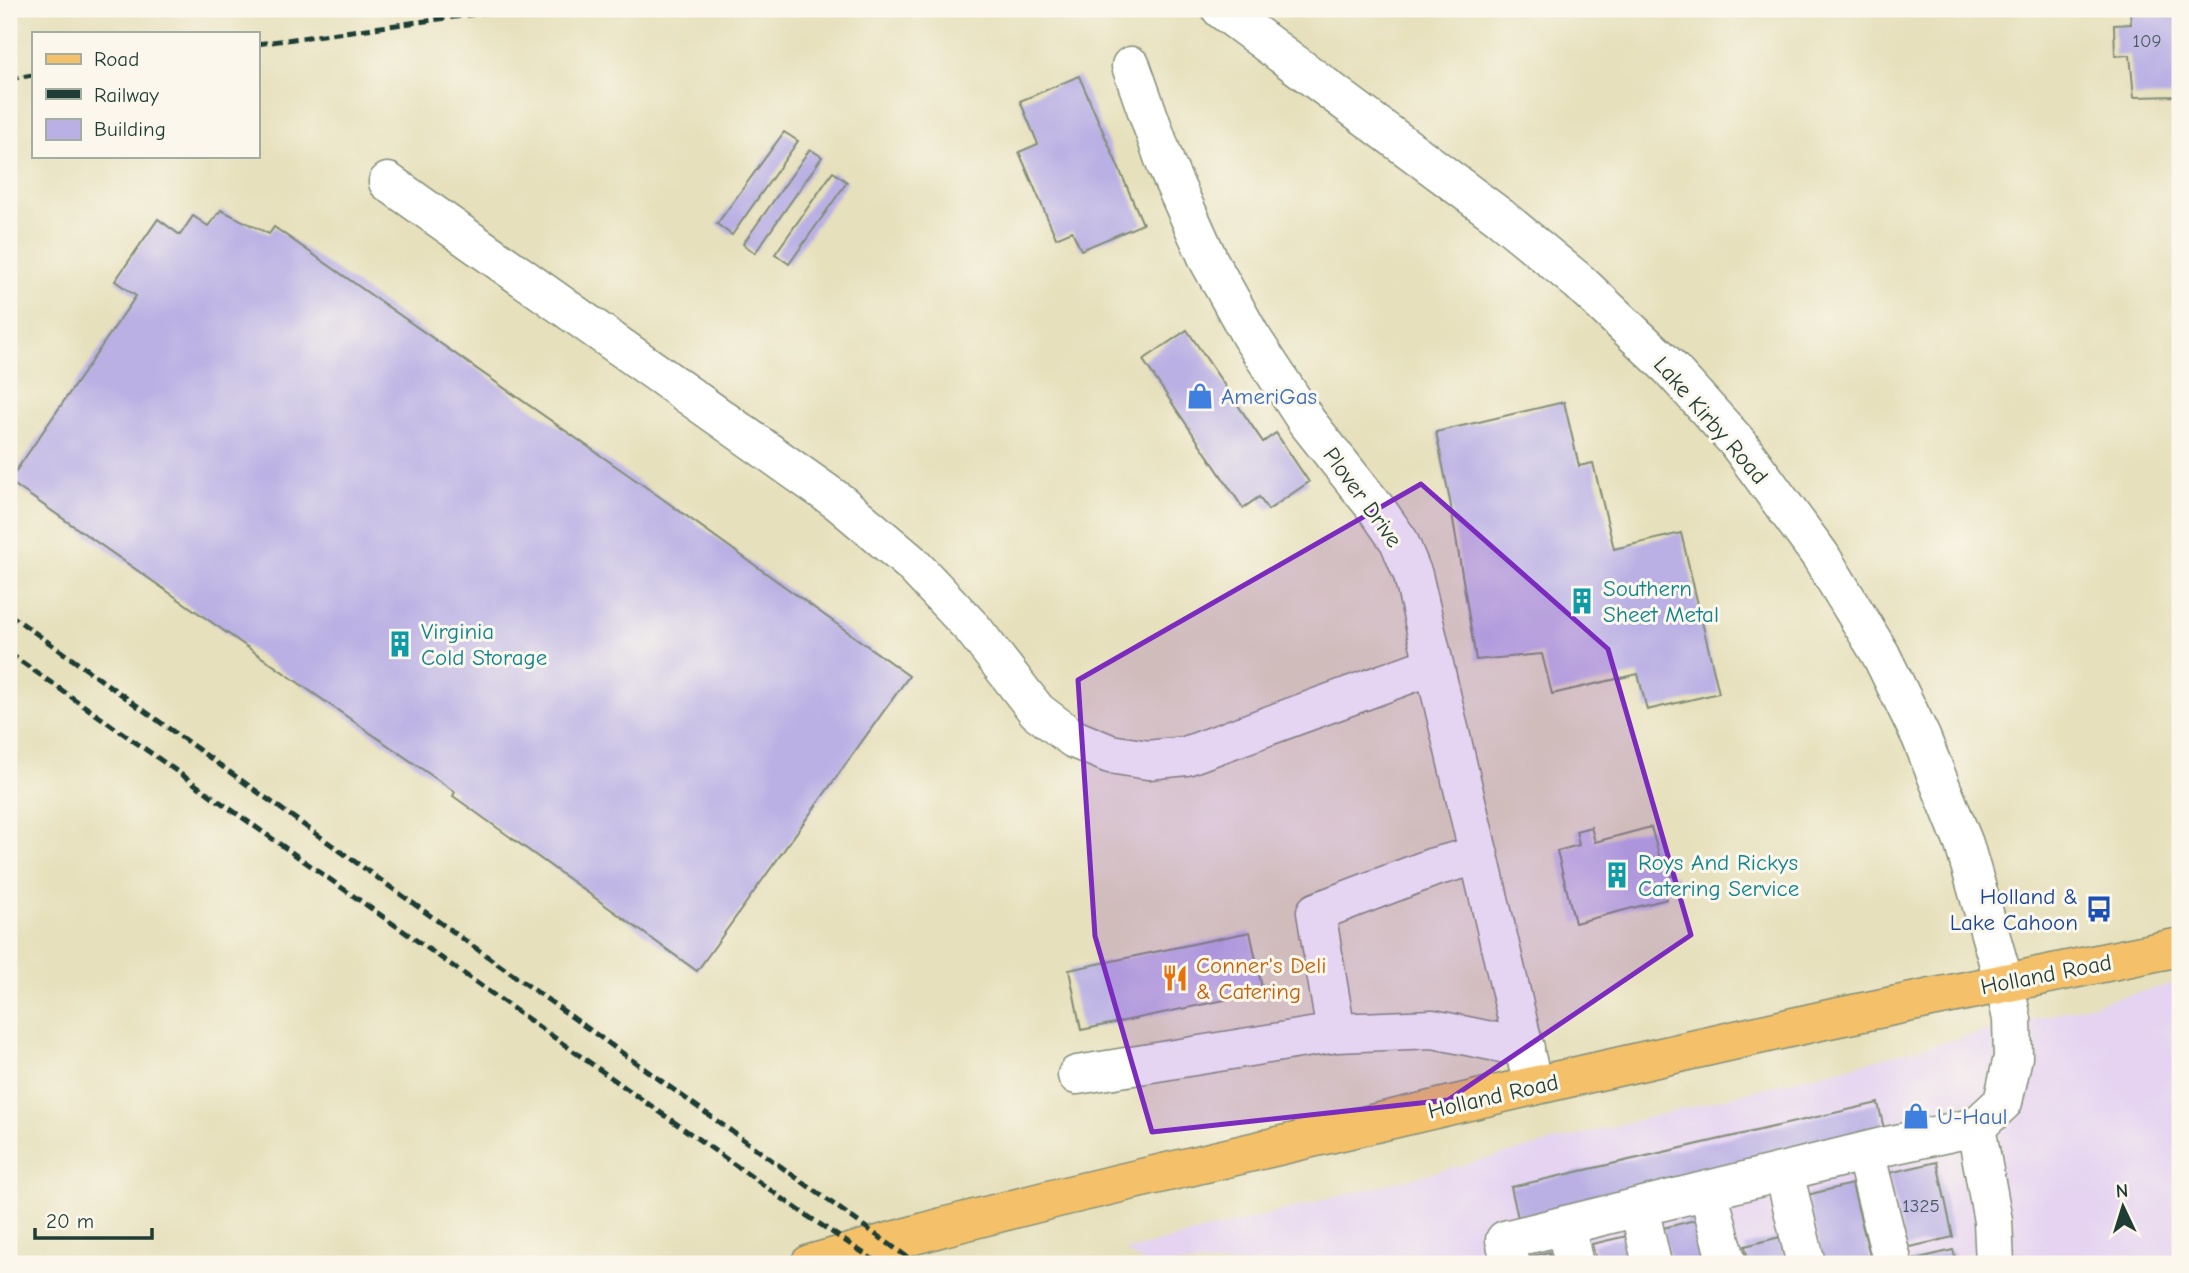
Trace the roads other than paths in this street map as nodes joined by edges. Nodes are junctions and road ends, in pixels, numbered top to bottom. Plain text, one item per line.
1 (1227, 13) edge
2 (1131, 66) dead end
3 (388, 182) dead end
4 (1434, 665) junction
5 (1479, 855) junction
6 (2180, 947) edge
7 (2004, 982) junction
8 (1336, 1034) junction
9 (1524, 1048) junction
10 (1077, 1075) dead end
11 (1533, 1086) junction
12 (1976, 1127) junction
13 (1865, 1152) junction
14 (1784, 1172) junction
15 (1708, 1190) junction
16 (1639, 1207) junction
17 (1565, 1225) junction
18 (810, 1264) edge
19 (1511, 1264) edge
20 (1574, 1264) edge
21 (1652, 1264) edge
22 (1727, 1264) edge
23 (1806, 1264) edge
24 (1893, 1264) edge
25 (1995, 1264) edge

1 - 7 street, Lake Kirby Road
2 - 4 street, Plover Drive
3 - 4 street
4 - 5 street, Plover Drive
5 - 8 street
5 - 9 street, Plover Drive
6 - 7 main road, Holland Road
7 - 11 main road, Holland Road
7 - 12 street, Lake Kirby Road
8 - 9 street
8 - 10 street
9 - 11 street, Plover Drive
11 - 18 main road, Holland Road
12 - 13 street
12 - 25 street
13 - 14 street
13 - 24 street
14 - 15 street
14 - 23 street
15 - 16 street
15 - 22 street
16 - 17 street
16 - 21 street
17 - 19 street
17 - 20 street

